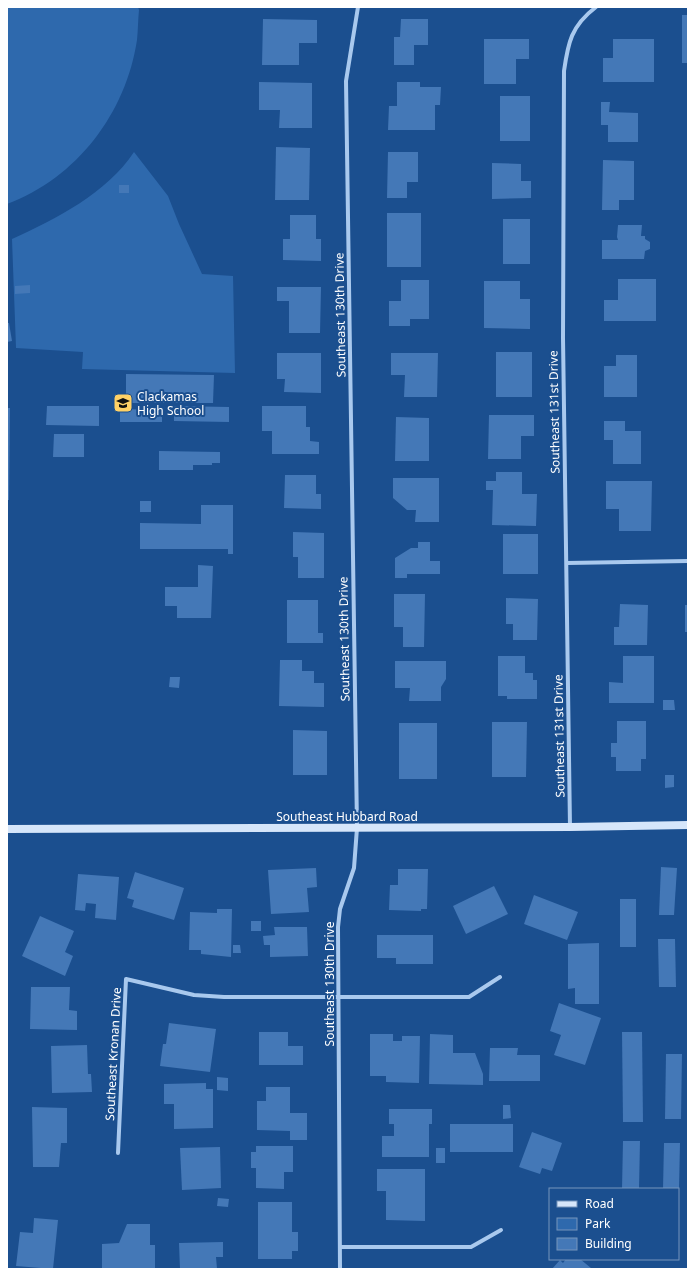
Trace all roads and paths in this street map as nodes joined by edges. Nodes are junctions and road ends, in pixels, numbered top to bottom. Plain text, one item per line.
1 (358, 7) edge
2 (596, 7) edge
3 (688, 561) edge
4 (567, 563) junction
5 (688, 825) edge
6 (570, 827) junction
7 (356, 828) junction
8 (7, 829) edge
9 (500, 976) dead end
10 (338, 997) junction
11 (118, 1153) dead end
12 (501, 1230) dead end
13 (340, 1247) junction
14 (340, 1269) edge

1 - 7 street, Southeast 130th Drive
2 - 4 street, Southeast 131st Drive
3 - 4 street
4 - 6 street, Southeast 131st Drive
5 - 6 main road, Southeast Hubbard Road
6 - 7 main road, Southeast Hubbard Road
7 - 8 main road, Southeast Hubbard Road
7 - 10 street, Southeast 130th Drive
9 - 10 street, Southeast Kronan Drive
10 - 11 street, Southeast Kronan Drive
10 - 13 street, Southeast 130th Drive
12 - 13 street
13 - 14 street, Southeast 130th Drive

